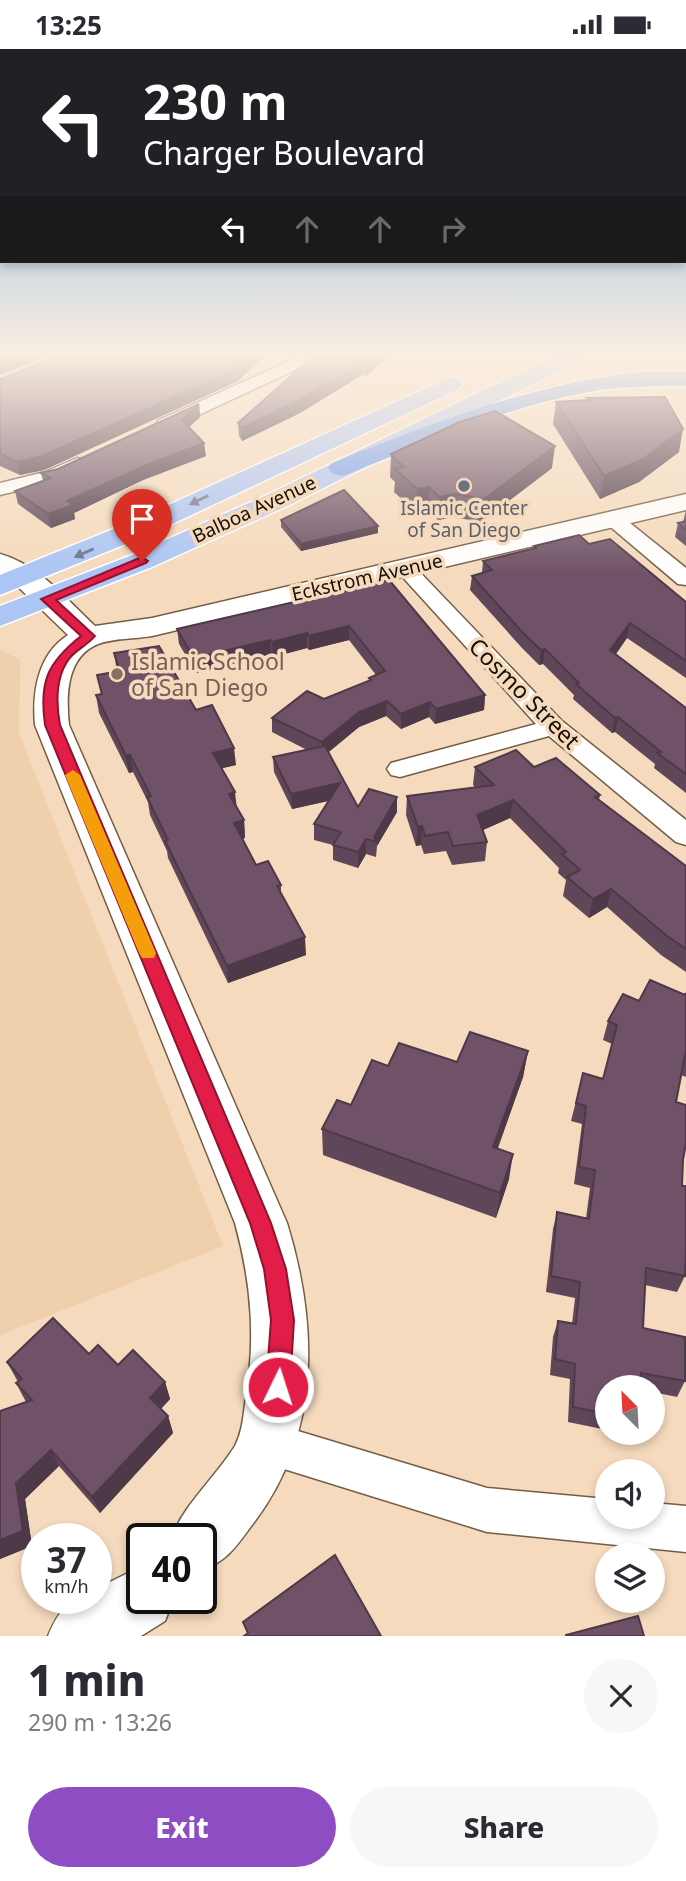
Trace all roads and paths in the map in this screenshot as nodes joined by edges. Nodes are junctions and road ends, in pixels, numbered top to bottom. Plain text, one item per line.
1 (159, 426) edge
2 (360, 426) edge
3 (427, 426) edge
4 (452, 426) edge
5 (153, 429) edge
6 (90, 458) edge
7 (341, 468) junction
8 (0, 489) edge
9 (686, 502) edge
10 (613, 519) junction
11 (405, 568) junction
12 (8, 575) edge
13 (686, 579) edge
14 (48, 599) junction
15 (0, 617) edge
16 (89, 636) junction
17 (553, 727) junction
18 (400, 769) dead end
19 (686, 835) edge
20 (268, 1443) junction
21 (214, 1523) edge
22 (686, 1529) edge
23 (126, 1608) edge
24 (81, 1636) edge

1 - 5 street
2 -> 12 main road, Balboa Avenue
3 - 7 main road, Balboa Avenue
4 - 7 highway
6 - 8 street
7 - 14 main road, Balboa Avenue
9 - 10 street, Eckstrom Avenue
10 - 11 street, Eckstrom Avenue
10 - 13 street
11 - 16 street, Eckstrom Avenue
11 - 17 street, Cosmo Street
12 - 14 street
14 - 15 main road, Balboa Avenue
14 - 16 street
16 - 20 street
17 - 18 street
17 - 19 street, Cosmo Street
20 - 21 street
20 - 22 street
23 - 24 street

